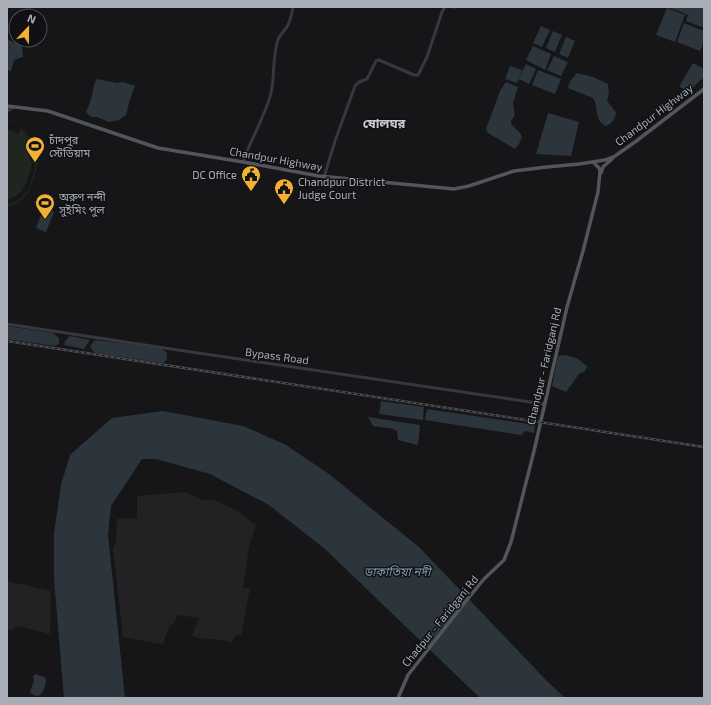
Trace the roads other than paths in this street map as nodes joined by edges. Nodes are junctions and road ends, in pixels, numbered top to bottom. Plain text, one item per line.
1 (293, 7) edge
2 (445, 7) edge
3 (704, 89) edge
4 (7, 106) edge
5 (14, 107) junction
6 (7, 111) edge
7 (615, 156) junction
8 (243, 162) junction
9 (593, 162) junction
10 (324, 176) junction
11 (600, 176) junction
12 (7, 324) edge
13 (544, 404) junction
14 (504, 560) joint
15 (398, 698) edge

1 - 8 street
2 - 10 street
3 - 7 main road, Chandpur Highway
4 - 5 main road, Chandpur Highway
5 - 6 street
5 - 8 main road, Chandpur Highway
7 - 9 main road, Chandpur Highway
7 - 11 main road
8 - 10 main road, Chandpur Highway
9 - 10 main road, Chandpur Highway
9 - 11 main road
11 - 13 main road, Chandpur - Faridganj Rd
12 - 13 street, Bypass Road
13 - 14 main road, Chandpur - Faridganj Rd
14 - 15 main road, Chadpur - Faridganj Rd

